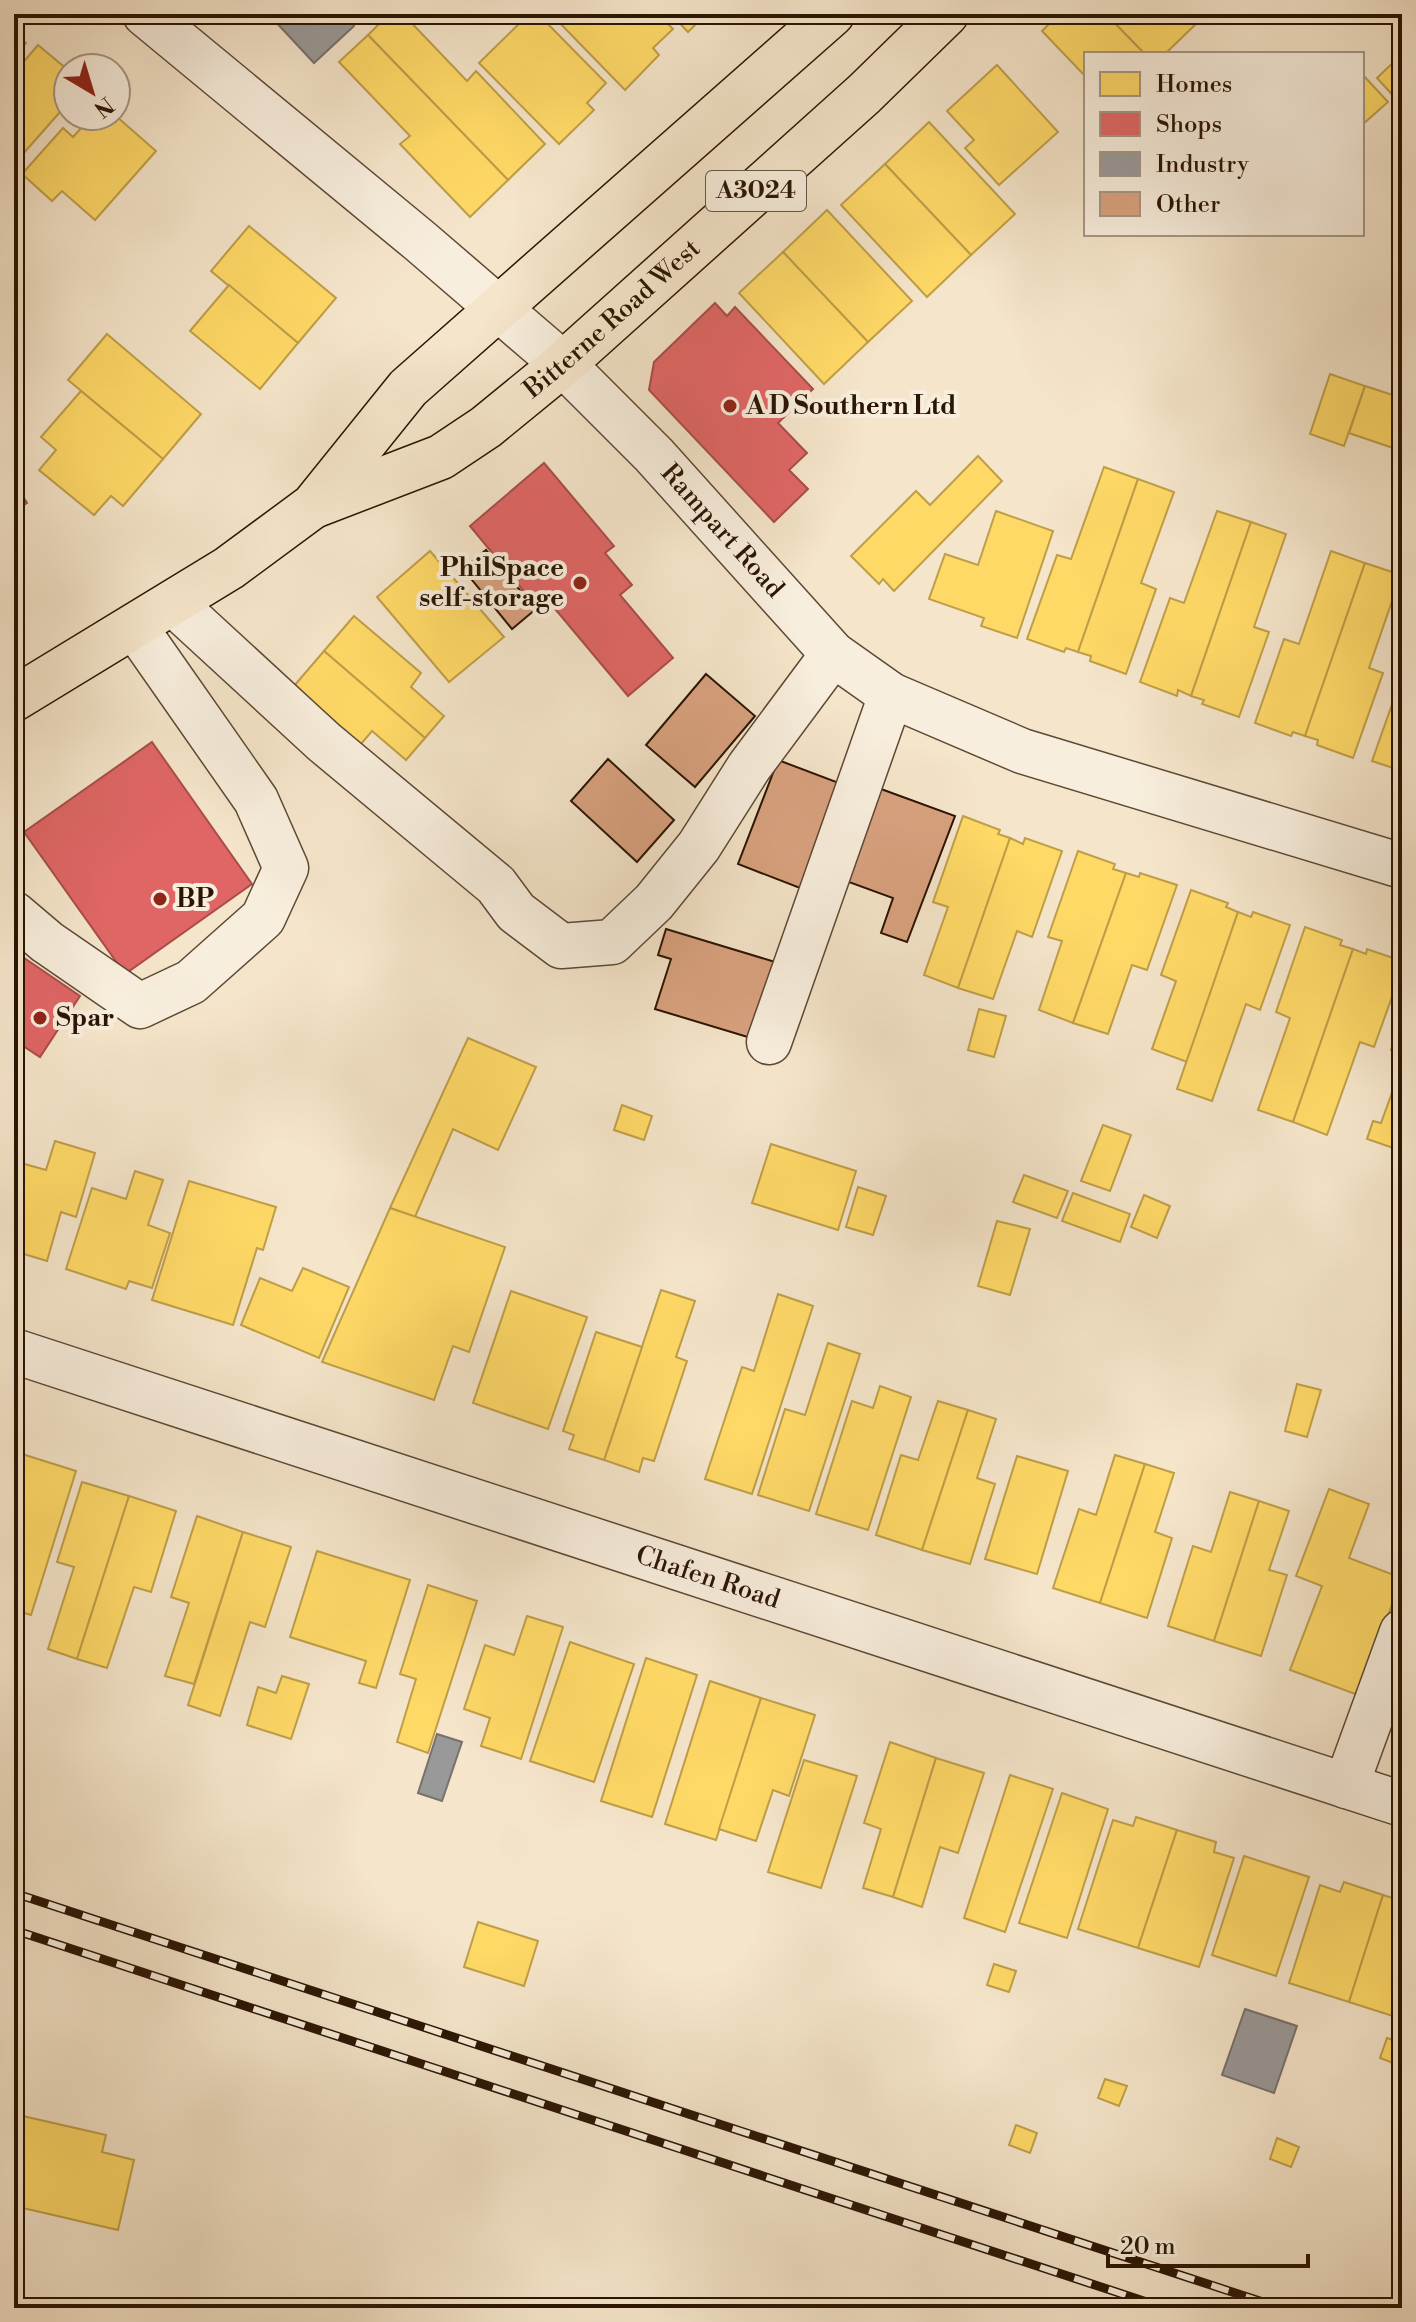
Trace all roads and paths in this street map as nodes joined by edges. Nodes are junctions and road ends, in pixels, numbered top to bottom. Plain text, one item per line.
1 (832, 14) edge
2 (946, 14) edge
3 (169, 21) edge
4 (498, 310) junction
5 (563, 364) junction
6 (313, 506) junction
7 (173, 603) junction
8 (135, 627) junction
9 (833, 654) junction
10 (891, 695) junction
11 (14, 699) edge
12 (1402, 866) edge
13 (14, 914) edge
14 (769, 1042) dead end
15 (14, 1351) edge
16 (1402, 1632) edge
17 (1346, 1786) junction
18 (1402, 1804) edge

1 - 4 main road, Bitterne Road West / A3024
2 - 5 main road, Bitterne Road West / A3024
3 - 4 street, Rampart Road
4 - 5 street, Rampart Road
4 - 6 main road, Bitterne Road West / A3024
5 - 6 main road, Bitterne Road West / A3024
5 - 9 street, Rampart Road
6 - 7 main road, Bitterne Road West / A3024
7 - 8 main road, Bitterne Road West / A3024
7 - 9 street
8 - 11 main road, Bitterne Road West / A3024
8 - 13 street
9 - 10 street, Rampart Road
10 - 12 street, Rampart Road
10 - 14 street
15 - 17 street, Chafen Road
16 - 17 street
17 - 18 street, Chafen Road

